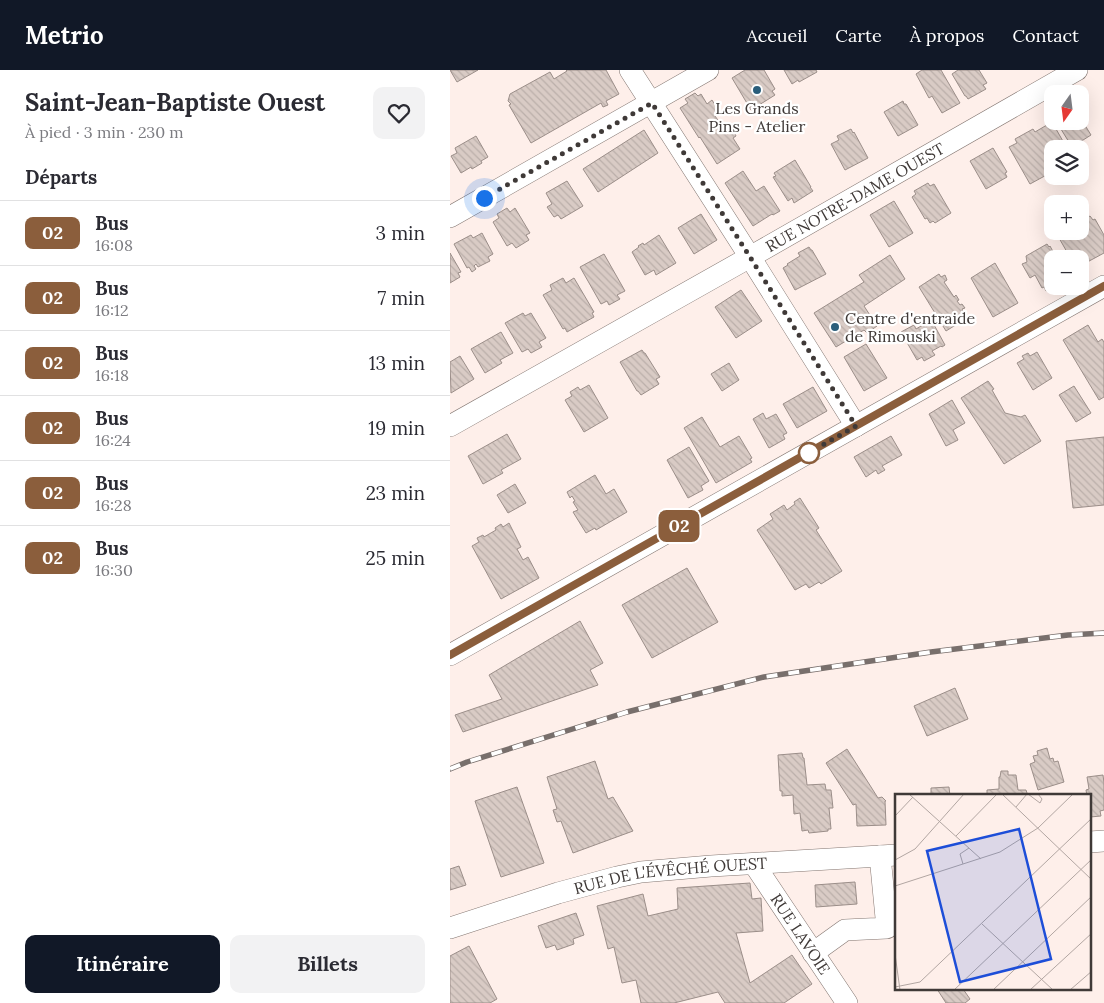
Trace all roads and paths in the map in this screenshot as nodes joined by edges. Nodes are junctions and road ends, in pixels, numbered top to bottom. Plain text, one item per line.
1 (630, 70) edge
2 (708, 70) edge
3 (1077, 70) edge
4 (652, 103) junction
5 (450, 217) edge
6 (750, 257) junction
7 (1104, 286) edge
8 (450, 426) edge
9 (856, 426) junction
10 (450, 655) edge
11 (888, 856) edge
12 (754, 864) junction
13 (450, 928) edge
14 (813, 953) junction
15 (847, 1003) edge

1 - 4 street
2 - 4 street
3 - 6 street, RUE NOTRE-DAME OUEST
4 - 5 street
4 - 6 street
6 - 8 street, RUE NOTRE-DAME OUEST
6 - 9 street
7 - 9 street
9 - 10 street
11 - 12 street, RUE DE L'ÉVÊCHÉ OUEST
11 - 14 street
12 - 13 street, RUE DE L'ÉVÊCHÉ OUEST
12 - 14 street, RUE LAVOIE
14 - 15 street, RUE LAVOIE

